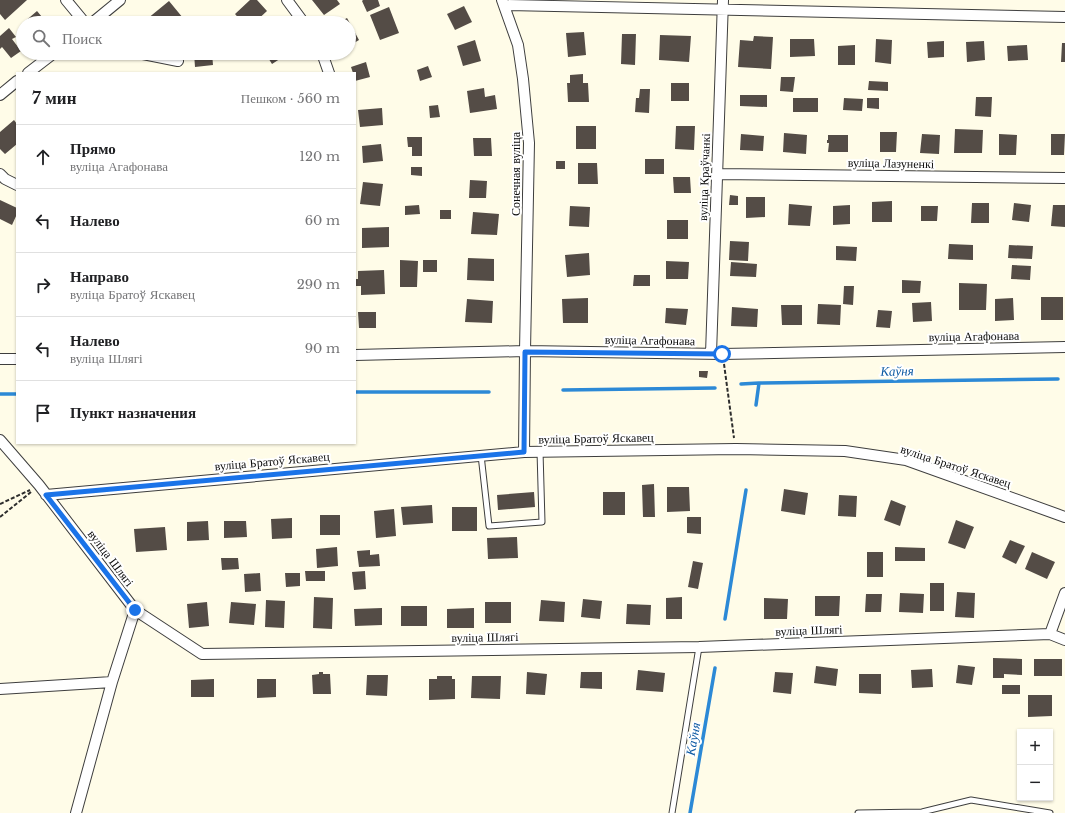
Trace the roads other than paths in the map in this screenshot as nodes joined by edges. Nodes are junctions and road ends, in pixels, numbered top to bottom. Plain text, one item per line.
1 (66, 0) edge
2 (120, 0) edge
3 (287, 0) edge
4 (503, 2) edge
5 (723, 5) edge
6 (79, 16) edge
7 (101, 16) edge
8 (299, 16) edge
9 (1065, 17) edge
10 (45, 60) edge
11 (173, 60) edge
12 (324, 60) edge
13 (178, 61) dead end
14 (29, 72) edge
15 (329, 72) edge
16 (16, 82) edge
17 (0, 95) edge
18 (0, 174) edge
19 (717, 174) junction
20 (1065, 178) edge
21 (16, 184) edge
22 (1065, 348) edge
23 (525, 352) junction
24 (711, 354) junction
25 (356, 355) edge
26 (0, 359) edge
27 (16, 359) edge
28 (0, 440) edge
29 (540, 451) junction
30 (524, 452) junction
31 (482, 456) junction
32 (46, 495) junction
33 (1065, 517) edge
34 (1065, 593) edge
35 (135, 610) junction
36 (1050, 634) junction
37 (1065, 640) edge
38 (699, 647) junction
39 (112, 682) junction
40 (0, 689) edge
41 (76, 813) edge
42 (672, 813) edge
43 (858, 813) edge
44 (1050, 813) edge

1 - 6 street
2 - 7 street
3 - 8 street
4 - 5 street
4 - 23 street, Сонечная вуліца
5 - 9 street
5 - 19 street, вуліца Краўчанкі
10 - 14 street
11 - 13 street
12 - 15 street
16 - 17 street
18 - 21 street
19 - 20 street, вуліца Лазуненкі
19 - 24 street, вуліца Краўчанкі
22 - 24 street, вуліца Агафонава
23 - 24 street, вуліца Агафонава
23 - 25 street, вуліца Агафонава
23 - 30 street, Сонечная вуліца
26 - 27 street
28 - 32 street, вуліца Шлягі
29 - 30 street, вуліца Братоў Яскавец
29 - 31 lane
29 - 33 street, вуліца Братоў Яскавец
30 - 31 street, вуліца Братоў Яскавец
31 - 32 street, вуліца Братоў Яскавец
32 - 35 street, вуліца Шлягі
34 - 36 street
35 - 38 street, вуліца Шлягі
35 - 39 street
36 - 37 street, вуліца Шлягі
36 - 38 street, вуліца Шлягі
38 - 42 lane
39 - 40 street
39 - 41 street
43 - 44 lane

